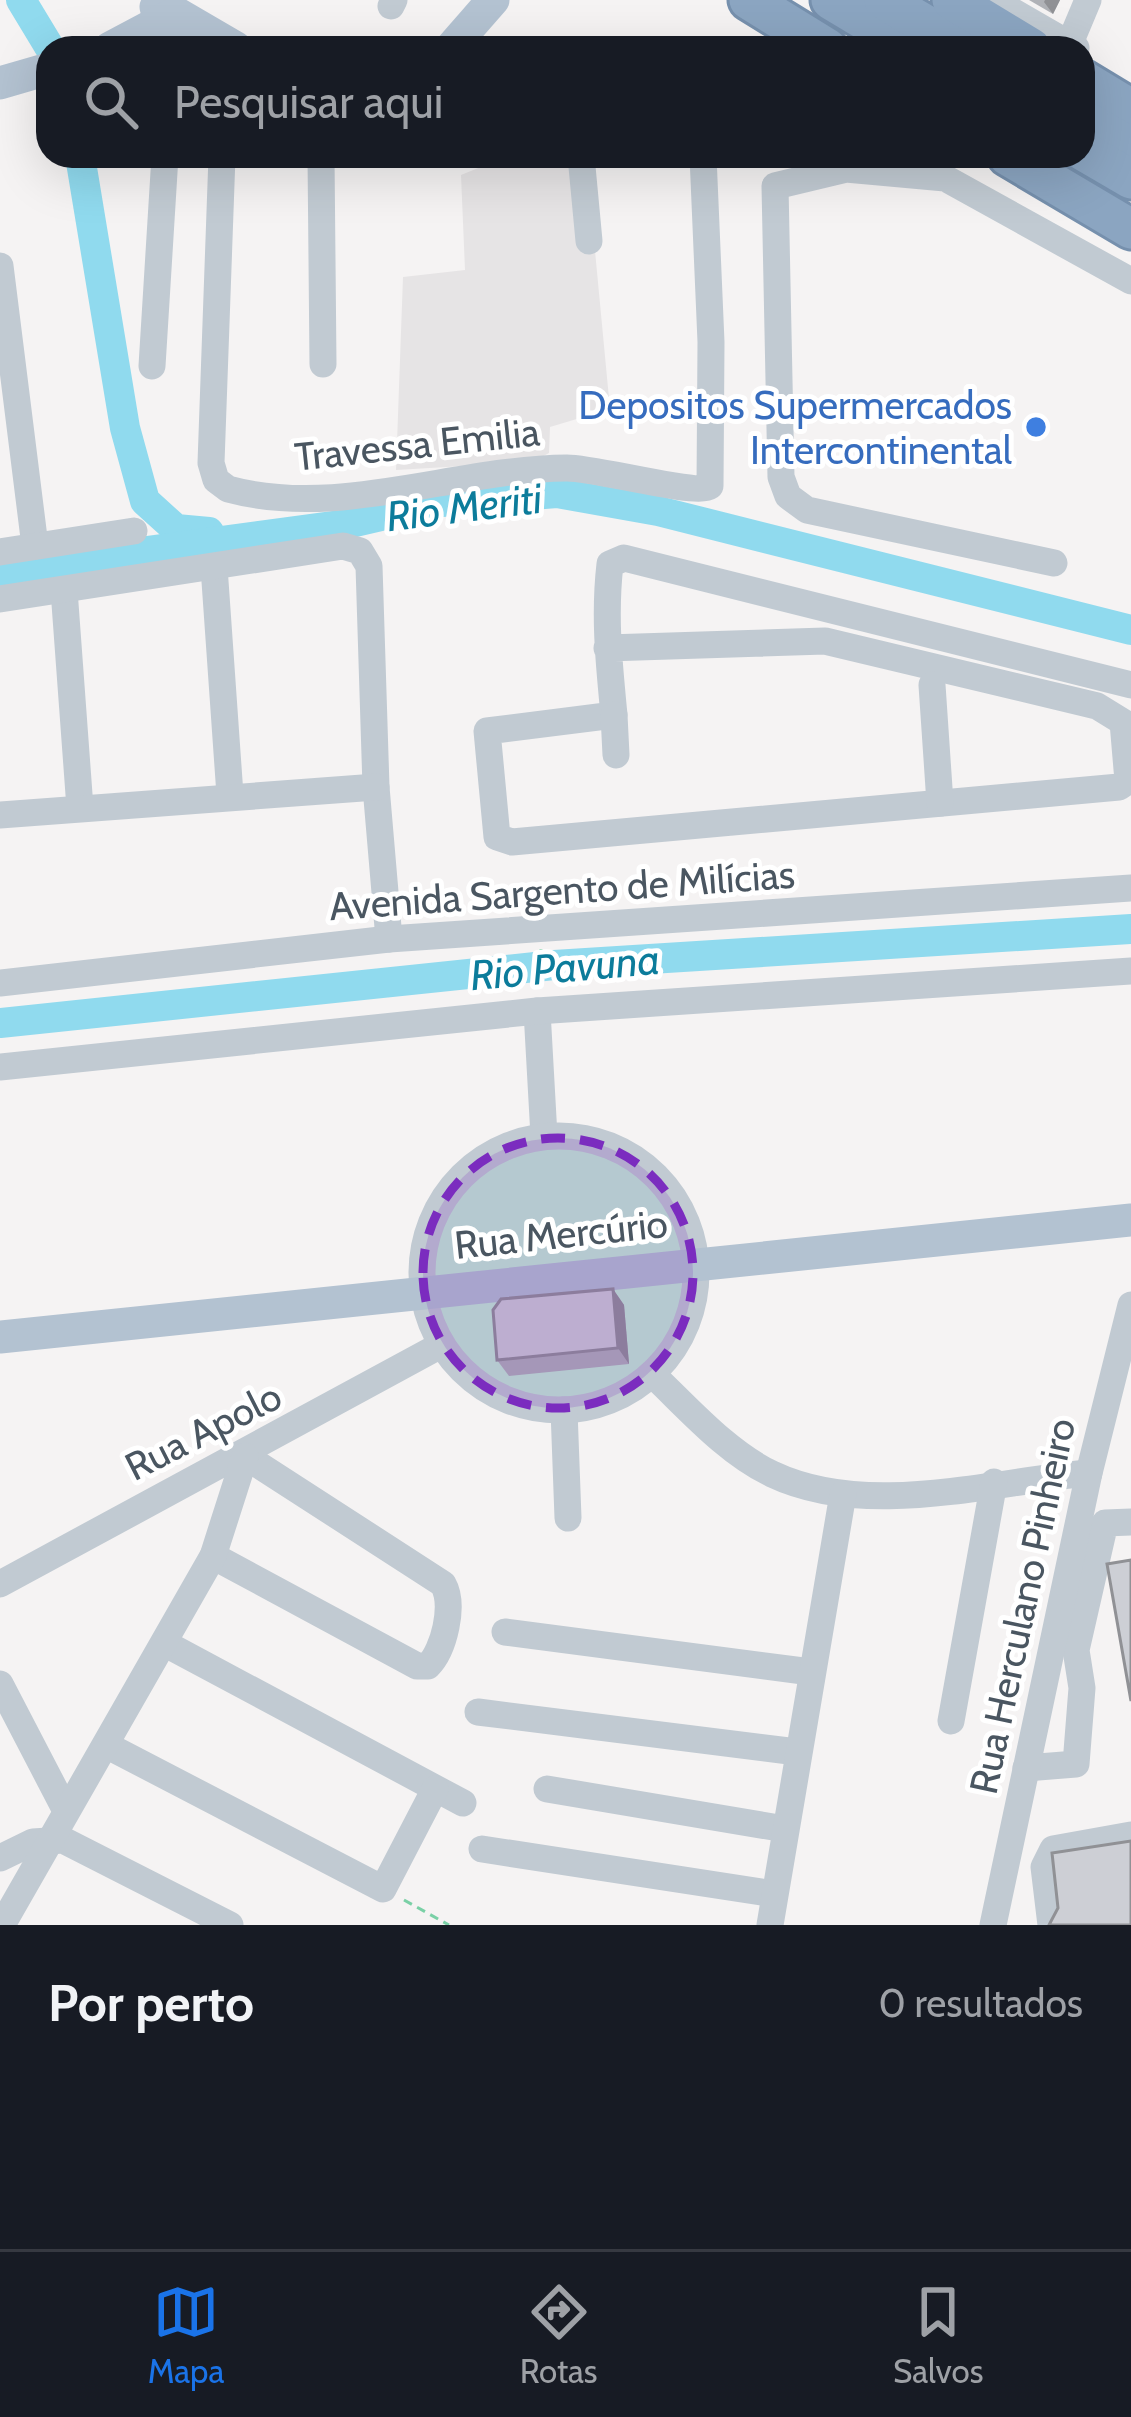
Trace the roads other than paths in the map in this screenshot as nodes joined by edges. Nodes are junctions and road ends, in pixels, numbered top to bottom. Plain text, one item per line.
1 (493, 0) edge
2 (724, 0) edge
3 (749, 0) edge
4 (789, 0) edge
5 (831, 0) edge
6 (884, 0) edge
7 (952, 0) edge
8 (993, 0) edge
9 (1080, 2) edge
10 (463, 36) edge
11 (804, 36) edge
12 (807, 36) edge
13 (846, 36) edge
14 (891, 36) edge
15 (945, 36) edge
16 (1029, 36) edge
17 (1043, 36) edge
18 (1072, 36) edge
19 (36, 72) edge
20 (1095, 78) edge
21 (0, 83) edge
22 (1131, 109) edge
23 (1095, 125) edge
24 (1131, 147) edge
25 (1095, 158) edge
26 (164, 168) edge
27 (222, 168) edge
28 (321, 168) edge
29 (582, 168) edge
30 (703, 168) edge
31 (826, 168) edge
32 (879, 168) edge
33 (1029, 168) edge
34 (1053, 168) edge
35 (1131, 179) edge
36 (1131, 225) edge
37 (589, 241) dead end
38 (0, 266) edge
39 (1131, 281) edge
40 (323, 364) dead end
41 (152, 366) dead end
42 (134, 532) dead end
43 (35, 546) junction
44 (0, 552) edge
45 (1054, 563) dead end
46 (214, 567) junction
47 (64, 590) junction
48 (0, 599) edge
49 (608, 648) junction
50 (932, 685) dead end
51 (1131, 685) edge
52 (614, 715) junction
53 (616, 755) dead end
54 (376, 787) junction
55 (230, 795) junction
56 (940, 803) junction
57 (80, 808) junction
58 (0, 815) edge
59 (1131, 888) edge
60 (389, 939) junction
61 (1131, 971) edge
62 (0, 983) edge
63 (531, 1002) junction
64 (0, 1066) edge
65 (544, 1136) junction
66 (1131, 1220) edge
67 (696, 1262) junction
68 (422, 1292) junction
69 (1131, 1305) edge
70 (0, 1337) edge
71 (441, 1345) junction
72 (652, 1374) junction
73 (564, 1410) junction
74 (245, 1456) junction
75 (1089, 1472) junction
76 (994, 1482) junction
77 (843, 1494) junction
78 (568, 1518) dead end
79 (1131, 1522) edge
80 (213, 1556) junction
81 (0, 1584) edge
82 (506, 1632) dead end
83 (164, 1642) junction
84 (811, 1672) junction
85 (0, 1684) edge
86 (478, 1712) dead end
87 (951, 1721) dead end
88 (106, 1745) junction
89 (796, 1752) junction
90 (1026, 1768) junction
91 (547, 1789) dead end
92 (435, 1790) junction
93 (463, 1803) dead end
94 (65, 1809) junction
95 (784, 1829) junction
96 (1131, 1835) edge
97 (50, 1839) junction
98 (482, 1850) dead end
99 (0, 1858) edge
100 (774, 1894) junction
101 (11, 1922) edge
102 (230, 1925) edge
103 (770, 1925) edge
104 (993, 1925) edge
105 (1051, 1925) edge

1 - 10 main road
2 - 11 street
3 - 12 highway
4 - 13 highway
5 - 14 highway
6 - 15 highway
7 - 16 highway
8 - 17 street
9 - 18 street
19 - 21 main road
20 - 22 highway
23 - 24 highway
25 - 35 highway
26 - 41 street
27 - 30 street, Travessa Emilia
28 - 40 street
29 - 37 street
31 - 45 street
32 - 39 street
33 - 36 highway
34 - 36 highway
38 - 43 street
42 - 43 street
43 - 44 street
46 - 47 street
46 - 54 street
46 - 55 street
47 - 48 street
47 - 57 street
49 - 51 street
49 - 52 street
49 - 56 street
50 - 56 street
52 - 53 street
52 - 56 street
54 - 55 street
54 - 60 street
55 - 57 street
57 - 58 street
59 - 60 street, Avenida Sargento de Milícias
60 - 62 street, Avenida Sargento de Milícias
61 - 63 street
63 - 64 street
63 - 65 street
65 - 67 street
65 - 68 street
66 - 67 main road, Rua Mercúrio
67 - 68 main road, Rua Mercúrio
67 - 72 street
68 - 70 main road, Rua Mercúrio
68 - 71 street
69 - 75 street, Rua Herculano Pinheiro
71 - 73 street
71 - 74 street, Rua Apolo
72 - 73 street
72 - 77 street
73 - 78 street
74 - 80 street
74 - 80 street
74 - 81 street, Rua Apolo
75 - 76 street
75 - 90 street, Rua Herculano Pinheiro
76 - 77 street
76 - 87 street
77 - 84 street
79 - 90 street
80 - 83 street
82 - 84 street
83 - 88 street
83 - 92 street
84 - 89 street
85 - 94 street
86 - 89 street
88 - 92 street
88 - 94 street
89 - 95 street
90 - 104 street, Rua Herculano Pinheiro
91 - 95 street
92 - 93 street
94 - 97 street
95 - 100 street
96 - 105 street
97 - 99 street
97 - 101 street
97 - 102 street
98 - 100 street
100 - 103 street

